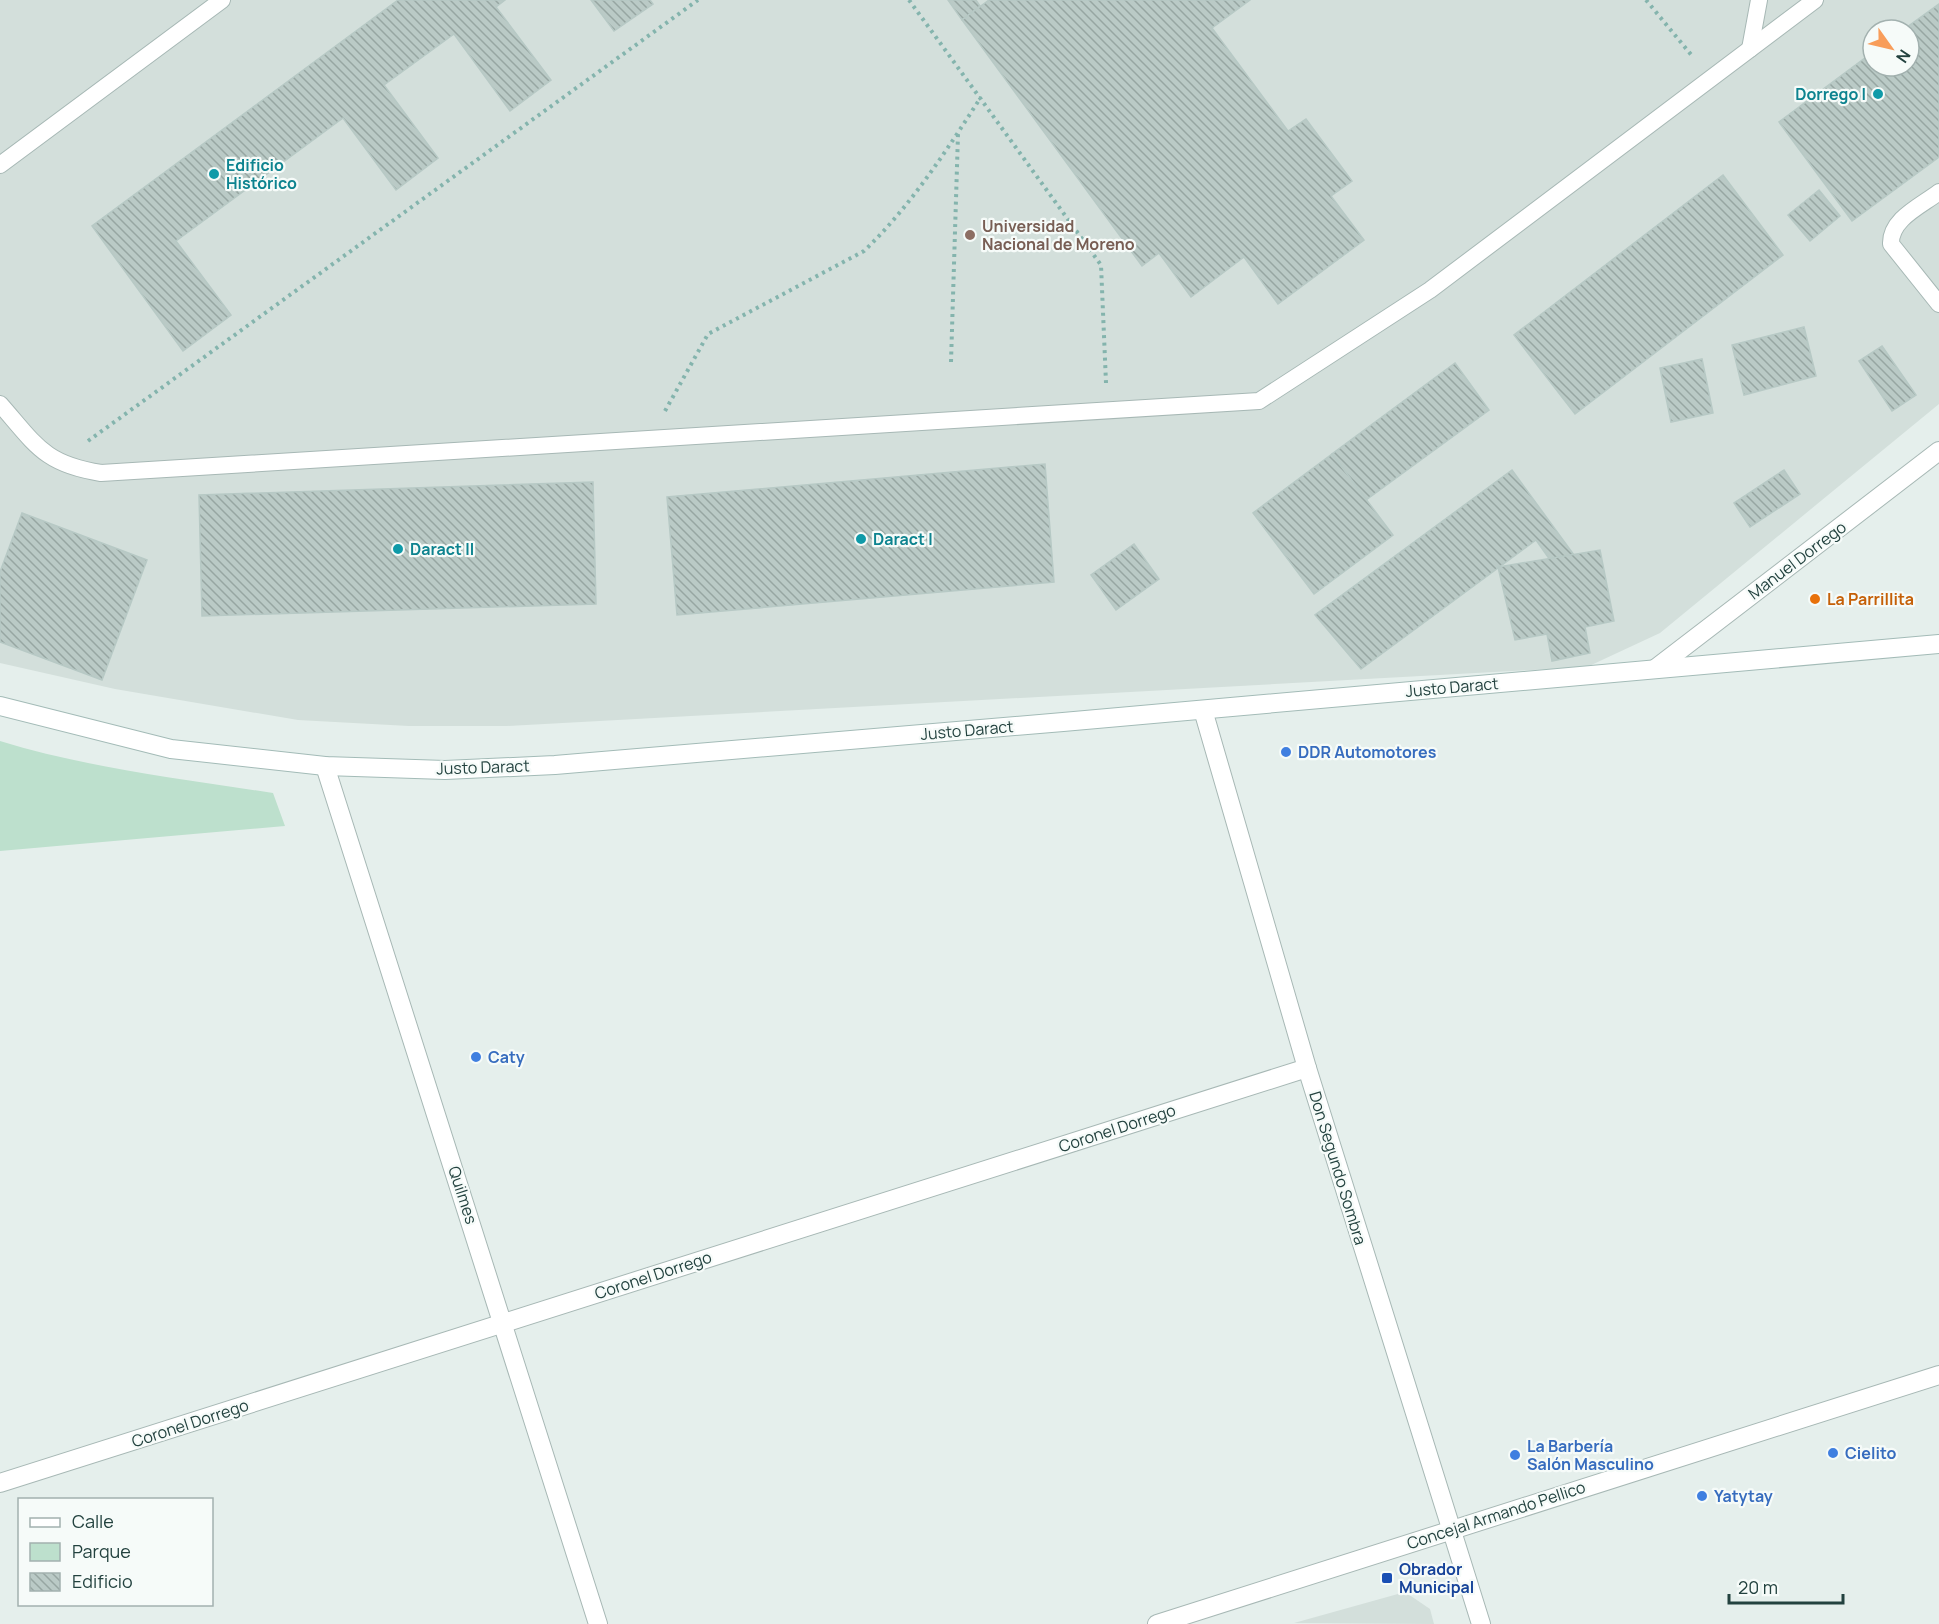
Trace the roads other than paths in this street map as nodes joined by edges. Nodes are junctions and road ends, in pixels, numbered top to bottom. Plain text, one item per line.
1 (222, 0) edge
2 (1759, 0) edge
3 (1815, 0) edge
4 (1750, 49) junction
5 (0, 165) edge
6 (1939, 192) edge
7 (1939, 304) edge
8 (0, 404) edge
9 (1939, 451) edge
10 (1939, 644) edge
11 (1655, 669) junction
12 (0, 706) edge
13 (1203, 710) junction
14 (325, 766) junction
15 (1307, 1068) junction
16 (504, 1323) junction
17 (1939, 1375) edge
18 (0, 1483) edge
19 (1452, 1530) junction
20 (598, 1624) edge
21 (1157, 1624) edge
22 (1481, 1624) edge

1 - 5 lane
2 - 4 lane
3 - 4 lane
4 - 8 lane
6 - 7 lane
9 - 11 street, Manuel Dorrego
10 - 11 street, Justo Daract
11 - 13 street, Justo Daract
12 - 14 street, Justo Daract
13 - 14 street, Justo Daract
13 - 15 street, Don Segundo Sombra
14 - 16 street, Quilmes
15 - 16 street, Coronel Dorrego
15 - 19 street, Don Segundo Sombra
16 - 18 street, Coronel Dorrego
16 - 20 street, Quilmes
17 - 19 street, Concejal Armando Pellico
19 - 21 street, Concejal Armando Pellico
19 - 22 street, Don Segundo Sombra

